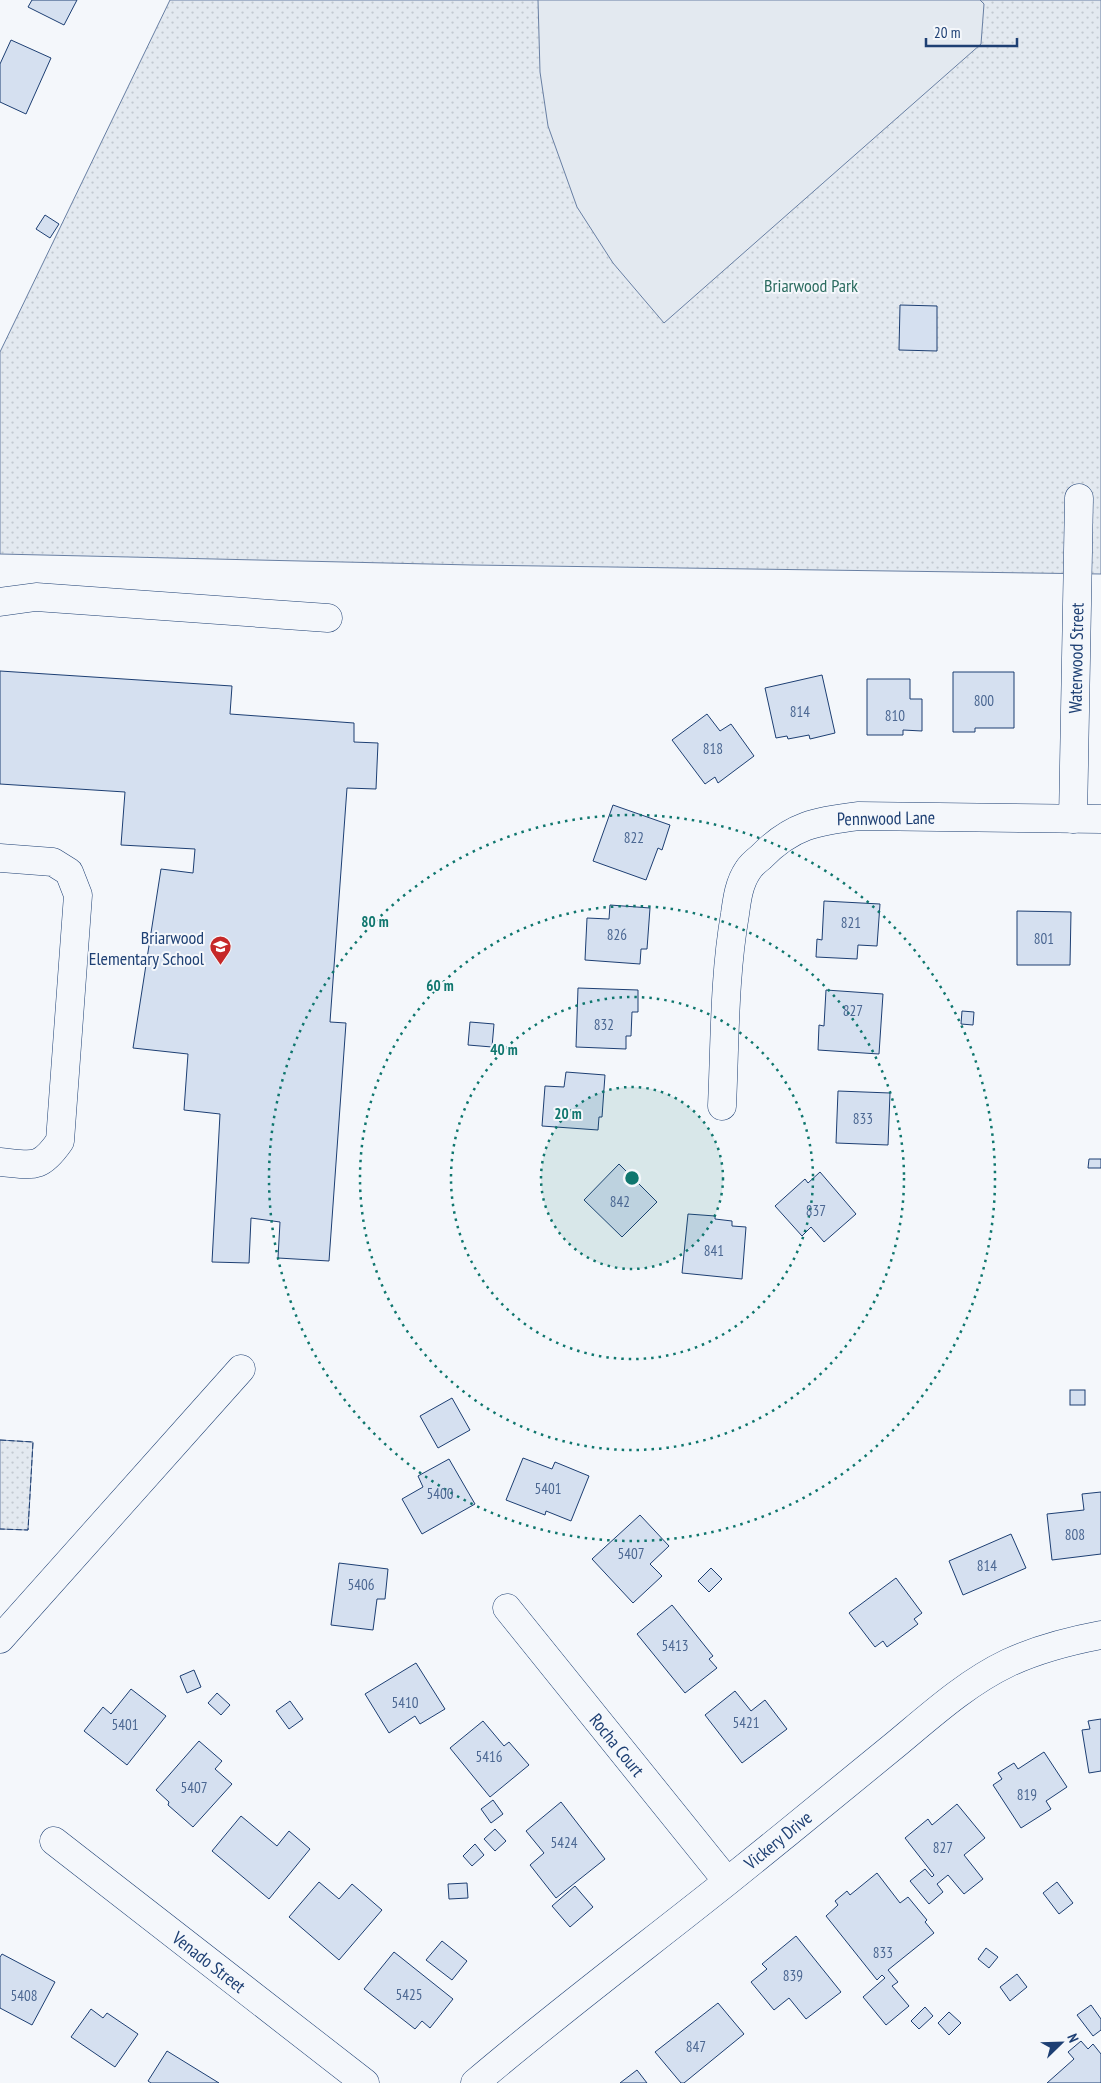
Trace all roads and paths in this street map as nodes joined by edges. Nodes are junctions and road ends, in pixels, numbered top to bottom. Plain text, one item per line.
1 (1079, 498) dead end
2 (0, 602) edge
3 (328, 618) dead end
4 (1073, 819) junction
5 (1101, 819) edge
6 (0, 858) edge
7 (722, 1106) dead end
8 (0, 1162) edge
9 (241, 1369) dead end
10 (507, 1608) dead end
11 (1101, 1635) edge
12 (0, 1639) edge
13 (54, 1841) dead end
14 (727, 1882) junction
15 (365, 2083) edge
16 (475, 2083) edge

1 - 4 street, Waterwood Street
2 - 3 street
4 - 5 street, Pennwood Lane
4 - 7 street, Pennwood Lane
6 - 8 street
9 - 12 street
10 - 14 street, Rocha Court
11 - 14 street, Vickery Drive
13 - 15 street, Venado Street
14 - 16 street, Vickery Drive

